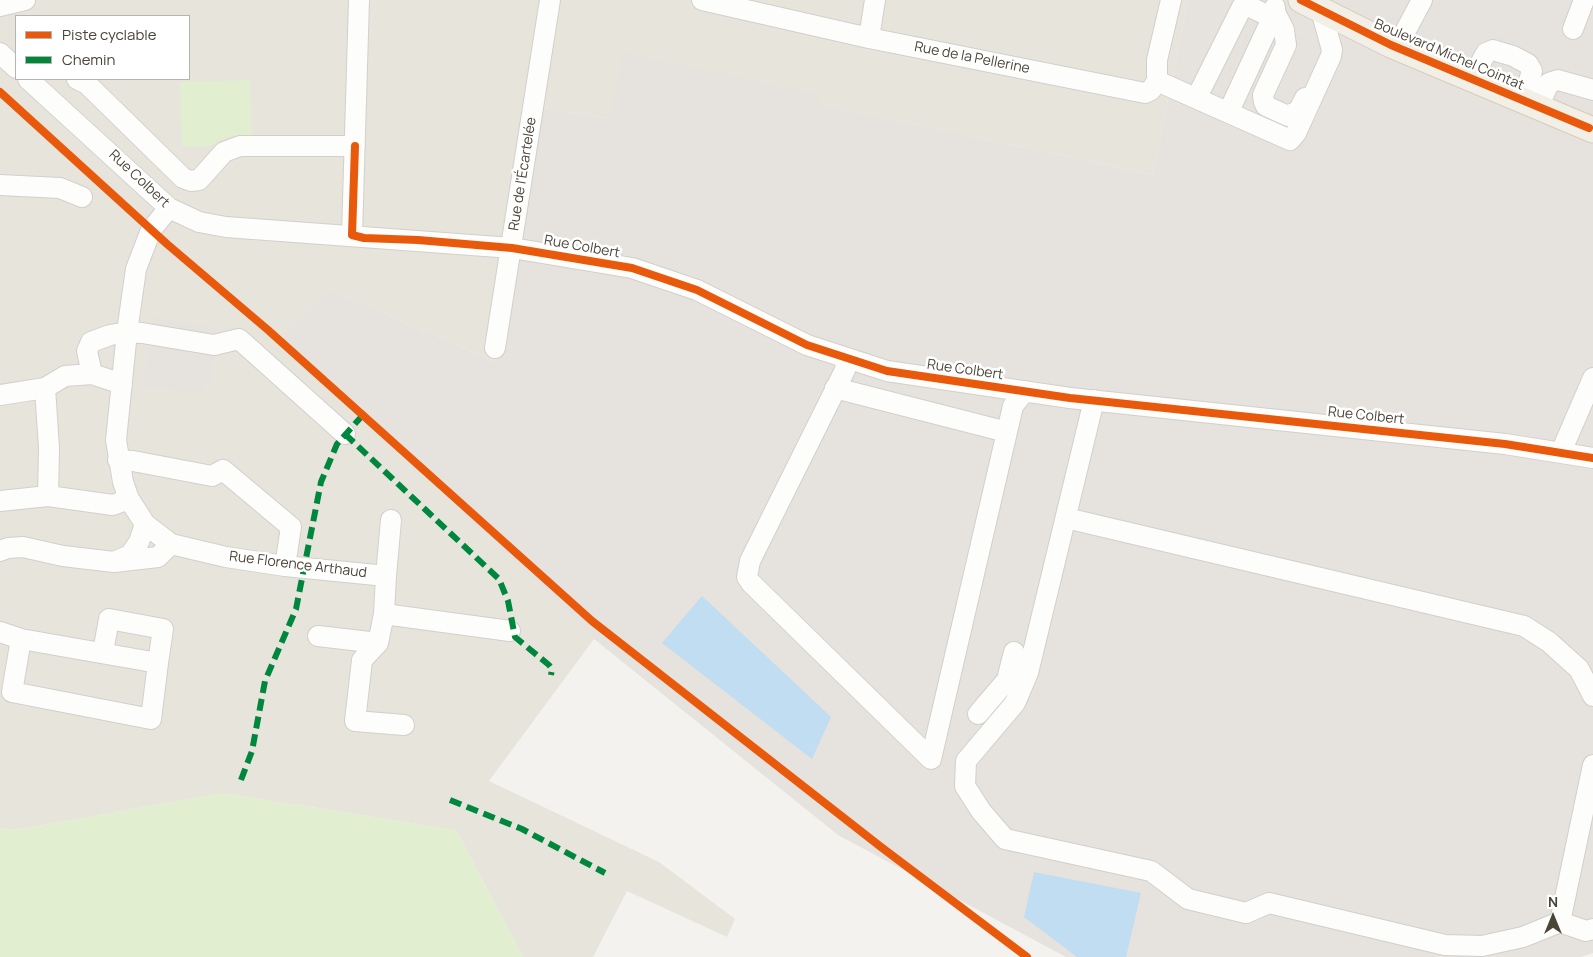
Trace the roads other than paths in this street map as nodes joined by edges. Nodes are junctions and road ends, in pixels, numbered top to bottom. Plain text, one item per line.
1 (25, 0) edge
2 (359, 0) edge
3 (550, 0) edge
4 (702, 0) edge
5 (875, 0) edge
6 (1171, 0) edge
7 (1422, 0) edge
8 (1583, 0) edge
9 (1311, 5) edge
10 (0, 6) edge
11 (1274, 10) edge
12 (1573, 29) dead end
13 (869, 38) junction
14 (1397, 47) junction
15 (0, 53) edge
16 (15, 67) edge
17 (1324, 74) junction
18 (1472, 79) junction
19 (29, 80) edge
20 (79, 80) edge
21 (1157, 81) junction
22 (1593, 90) edge
23 (1197, 97) junction
24 (1530, 104) junction
25 (1228, 111) junction
26 (1592, 129) edge
27 (355, 146) junction
28 (0, 185) edge
29 (82, 197) dead end
30 (169, 208) junction
31 (352, 235) junction
32 (512, 248) junction
33 (126, 332) junction
34 (496, 348) dead end
35 (846, 358) junction
36 (92, 374) junction
37 (1593, 378) edge
38 (122, 384) junction
39 (45, 388) junction
40 (835, 388) junction
41 (1024, 391) junction
42 (0, 395) edge
43 (1094, 400) junction
44 (1007, 432) junction
45 (345, 434) dead end
46 (1561, 452) junction
47 (1593, 458) edge
48 (118, 460) junction
49 (48, 496) junction
50 (129, 499) junction
51 (0, 501) edge
52 (1066, 518) junction
53 (391, 520) dead end
54 (145, 524) junction
55 (171, 544) junction
56 (3, 546) edge
57 (114, 562) junction
58 (285, 566) junction
59 (386, 576) junction
60 (384, 614) junction
61 (510, 631) dead end
62 (0, 632) edge
63 (318, 636) dead end
64 (22, 639) junction
65 (378, 643) junction
66 (102, 652) junction
67 (1014, 652) dead end
68 (158, 663) junction
69 (1593, 696) edge
70 (978, 714) dead end
71 (404, 725) dead end
72 (1593, 765) edge
73 (1560, 922) junction
74 (1593, 929) edge

1 - 10 street
2 - 27 street
3 - 32 street, Rue de l'Écartelée
4 - 13 street, Rue de la Pellerine
5 - 13 street
6 - 21 street
7 - 14 street
8 - 12 street
9 - 14 main road, Boulevard Michel Cointat
9 - 17 street
11 - 17 street
11 - 23 street
11 - 25 street
13 - 21 street, Rue de la Pellerine
14 - 18 main road, Boulevard Michel Cointat
15 - 16 street
17 - 25 street
18 - 24 main road, Boulevard Michel Cointat
18 - 24 street
19 - 30 street, Rue Colbert
20 - 27 street
21 - 23 street
22 - 24 street
23 - 25 street
24 - 26 main road, Boulevard Michel Cointat
27 - 31 street
28 - 29 street
30 - 31 street, Rue Colbert
30 - 33 street, Rue Florence Arthaud
31 - 32 street, Rue Colbert
32 - 34 street, Rue de l'Écartelée
32 - 35 street, Rue Colbert
33 - 36 street
33 - 38 street, Rue Florence Arthaud
33 - 45 street
35 - 40 street
35 - 41 street, Rue Colbert
36 - 38 street
36 - 39 street
37 - 46 street
38 - 48 street, Rue Florence Arthaud
39 - 42 street
39 - 49 street
40 - 44 street
40 - 44 street
41 - 43 street, Rue Colbert
41 - 44 street
43 - 46 street, Rue Colbert
43 - 52 street
46 - 47 street, Rue Colbert
48 - 50 street, Rue Florence Arthaud
48 - 58 street
49 - 50 street
49 - 51 street
50 - 54 street, Rue Florence Arthaud
52 - 69 street
52 - 73 street
53 - 59 street
54 - 55 street, Rue Florence Arthaud
54 - 57 street
55 - 57 street
55 - 58 street, Rue Florence Arthaud
56 - 57 street
58 - 59 street, Rue Florence Arthaud
59 - 60 street, Rue Florence Arthaud
60 - 61 street
60 - 65 street, Rue Florence Arthaud
62 - 64 street
63 - 65 street
64 - 66 street
64 - 68 street
65 - 71 street
66 - 68 street
66 - 68 street
67 - 70 street
72 - 73 street
73 - 74 street

